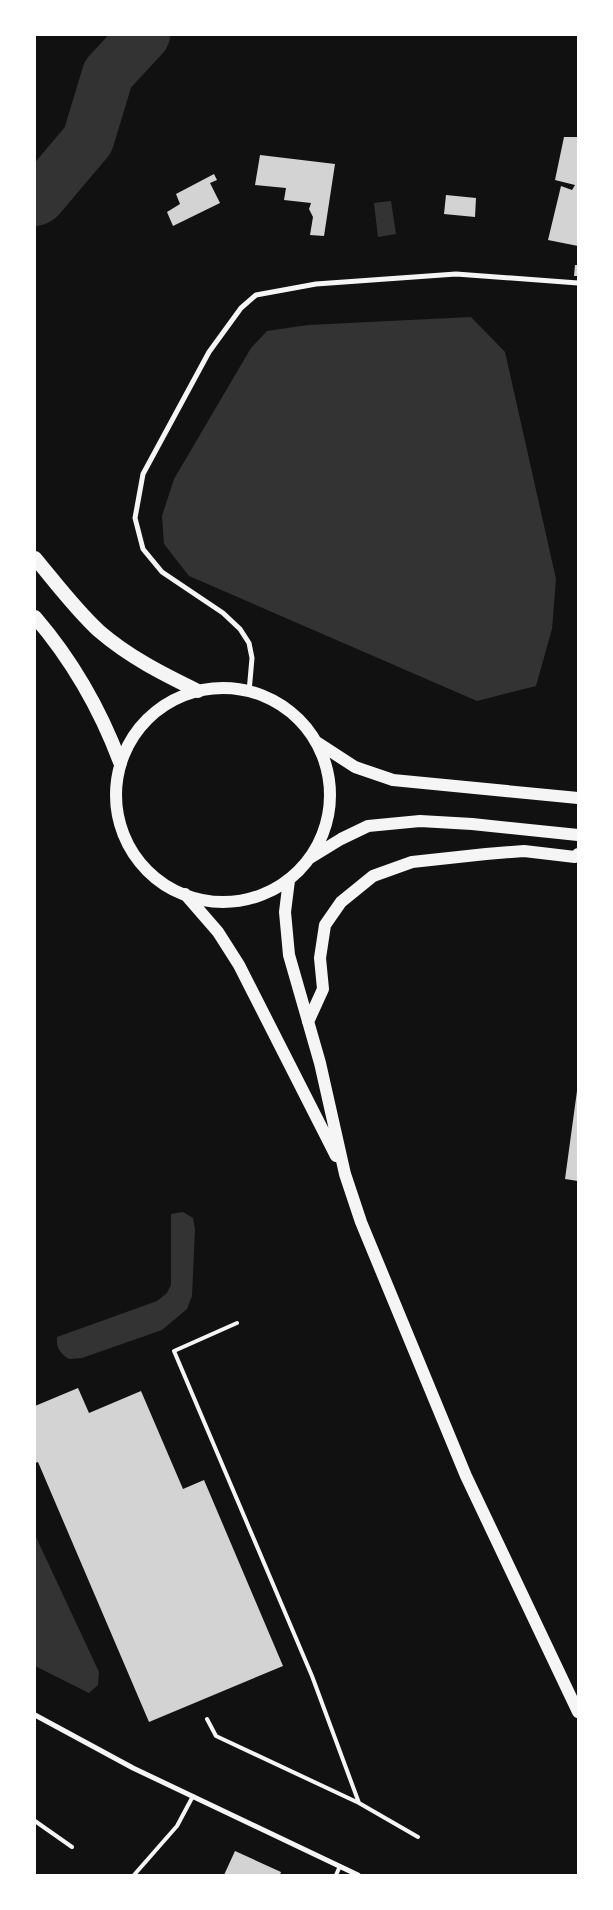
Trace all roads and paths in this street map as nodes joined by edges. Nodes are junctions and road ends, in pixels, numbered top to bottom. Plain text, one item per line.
1 (578, 283) edge
2 (35, 558) edge
3 (35, 617) edge
4 (198, 691) junction
5 (249, 692) junction
6 (315, 741) junction
7 (120, 762) junction
8 (578, 798) edge
9 (578, 835) edge
10 (578, 854) edge
11 (310, 858) junction
12 (289, 880) junction
13 (185, 894) junction
14 (308, 1022) junction
15 (345, 1174) junction
16 (237, 1323) dead end
17 (578, 1712) edge
18 (35, 1715) edge
19 (207, 1719) dead end
20 (193, 1796) junction
21 (359, 1803) junction
22 (35, 1821) edge
23 (418, 1837) dead end
24 (72, 1847) dead end
25 (340, 1866) junction
26 (134, 1875) edge
27 (336, 1875) edge
28 (358, 1875) edge

1 - 5 street
2 - 4 highway
3 - 7 highway
4 - 5 main road
4 - 7 main road
5 - 6 main road
6 - 8 main road
6 - 11 main road
7 - 13 main road
9 - 11 main road
10 - 14 main road
11 - 12 main road
12 - 13 main road
12 - 14 main road
13 - 15 main road
14 - 15 main road
15 - 17 main road
16 - 21 lane
18 - 20 street
19 - 21 lane
20 - 25 street
20 - 26 lane
21 - 23 lane
22 - 24 lane
25 - 27 lane
25 - 28 street

